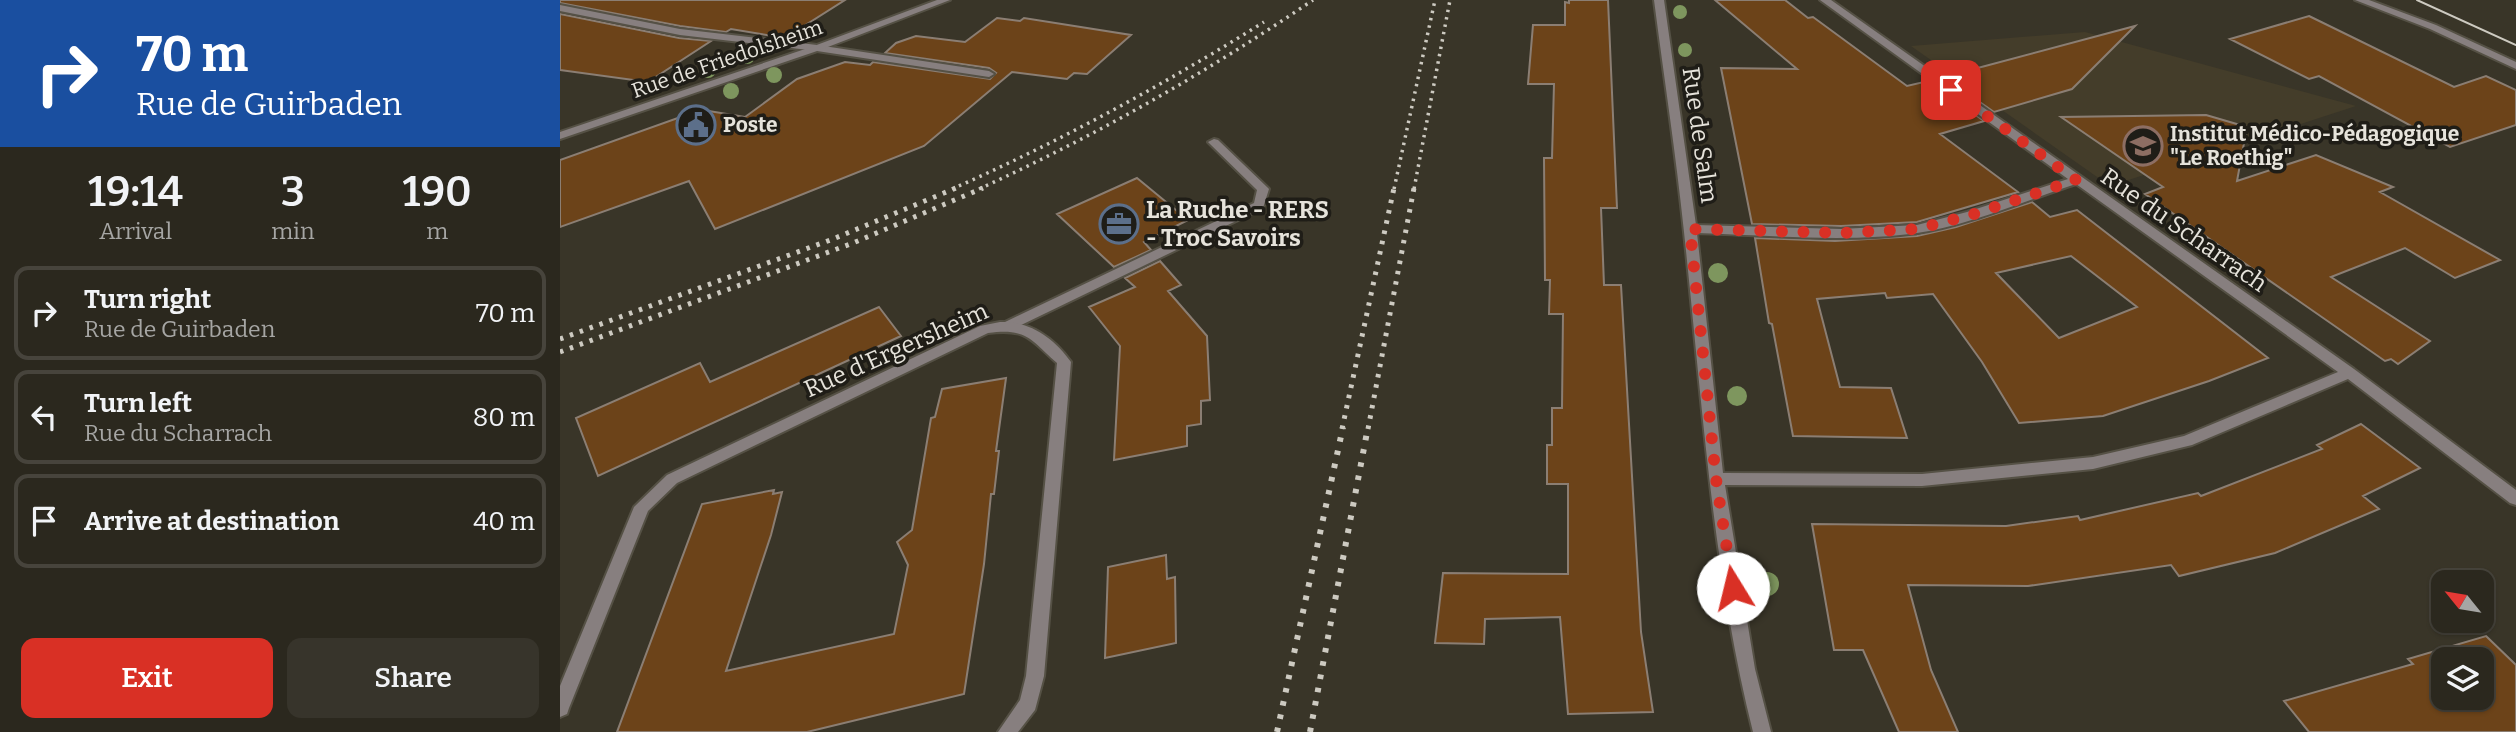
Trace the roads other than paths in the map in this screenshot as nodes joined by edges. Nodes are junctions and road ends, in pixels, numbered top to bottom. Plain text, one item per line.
1 (945, 0) edge
2 (1660, 0) edge
3 (1825, 0) edge
4 (2360, 0) edge
5 (560, 8) edge
6 (817, 48) junction
7 (2516, 66) edge
8 (989, 74) dead end
9 (560, 136) edge
10 (1214, 142) dead end
11 (2076, 180) junction
12 (1690, 229) junction
13 (1010, 325) junction
14 (2349, 373) junction
15 (1716, 479) junction
16 (2516, 499) edge
17 (560, 708) edge
18 (1009, 731) edge
19 (1762, 732) edge

1 - 6 street, Rue de Friedolsheim
2 - 12 street, Rue de Salm
3 - 11 street, Rue du Scharrach
4 - 7 street
5 - 6 street
6 - 8 street
6 - 9 street, Rue de Friedolsheim
10 - 13 street
11 - 12 street
11 - 14 street, Rue du Scharrach
12 - 15 street, Rue de Salm
13 - 17 street, Rue d'Ergersheim
13 - 18 street, Rue d'Ergersheim
14 - 15 street
14 - 16 street, Rue du Scharrach
15 - 19 street, Rue de Salm

